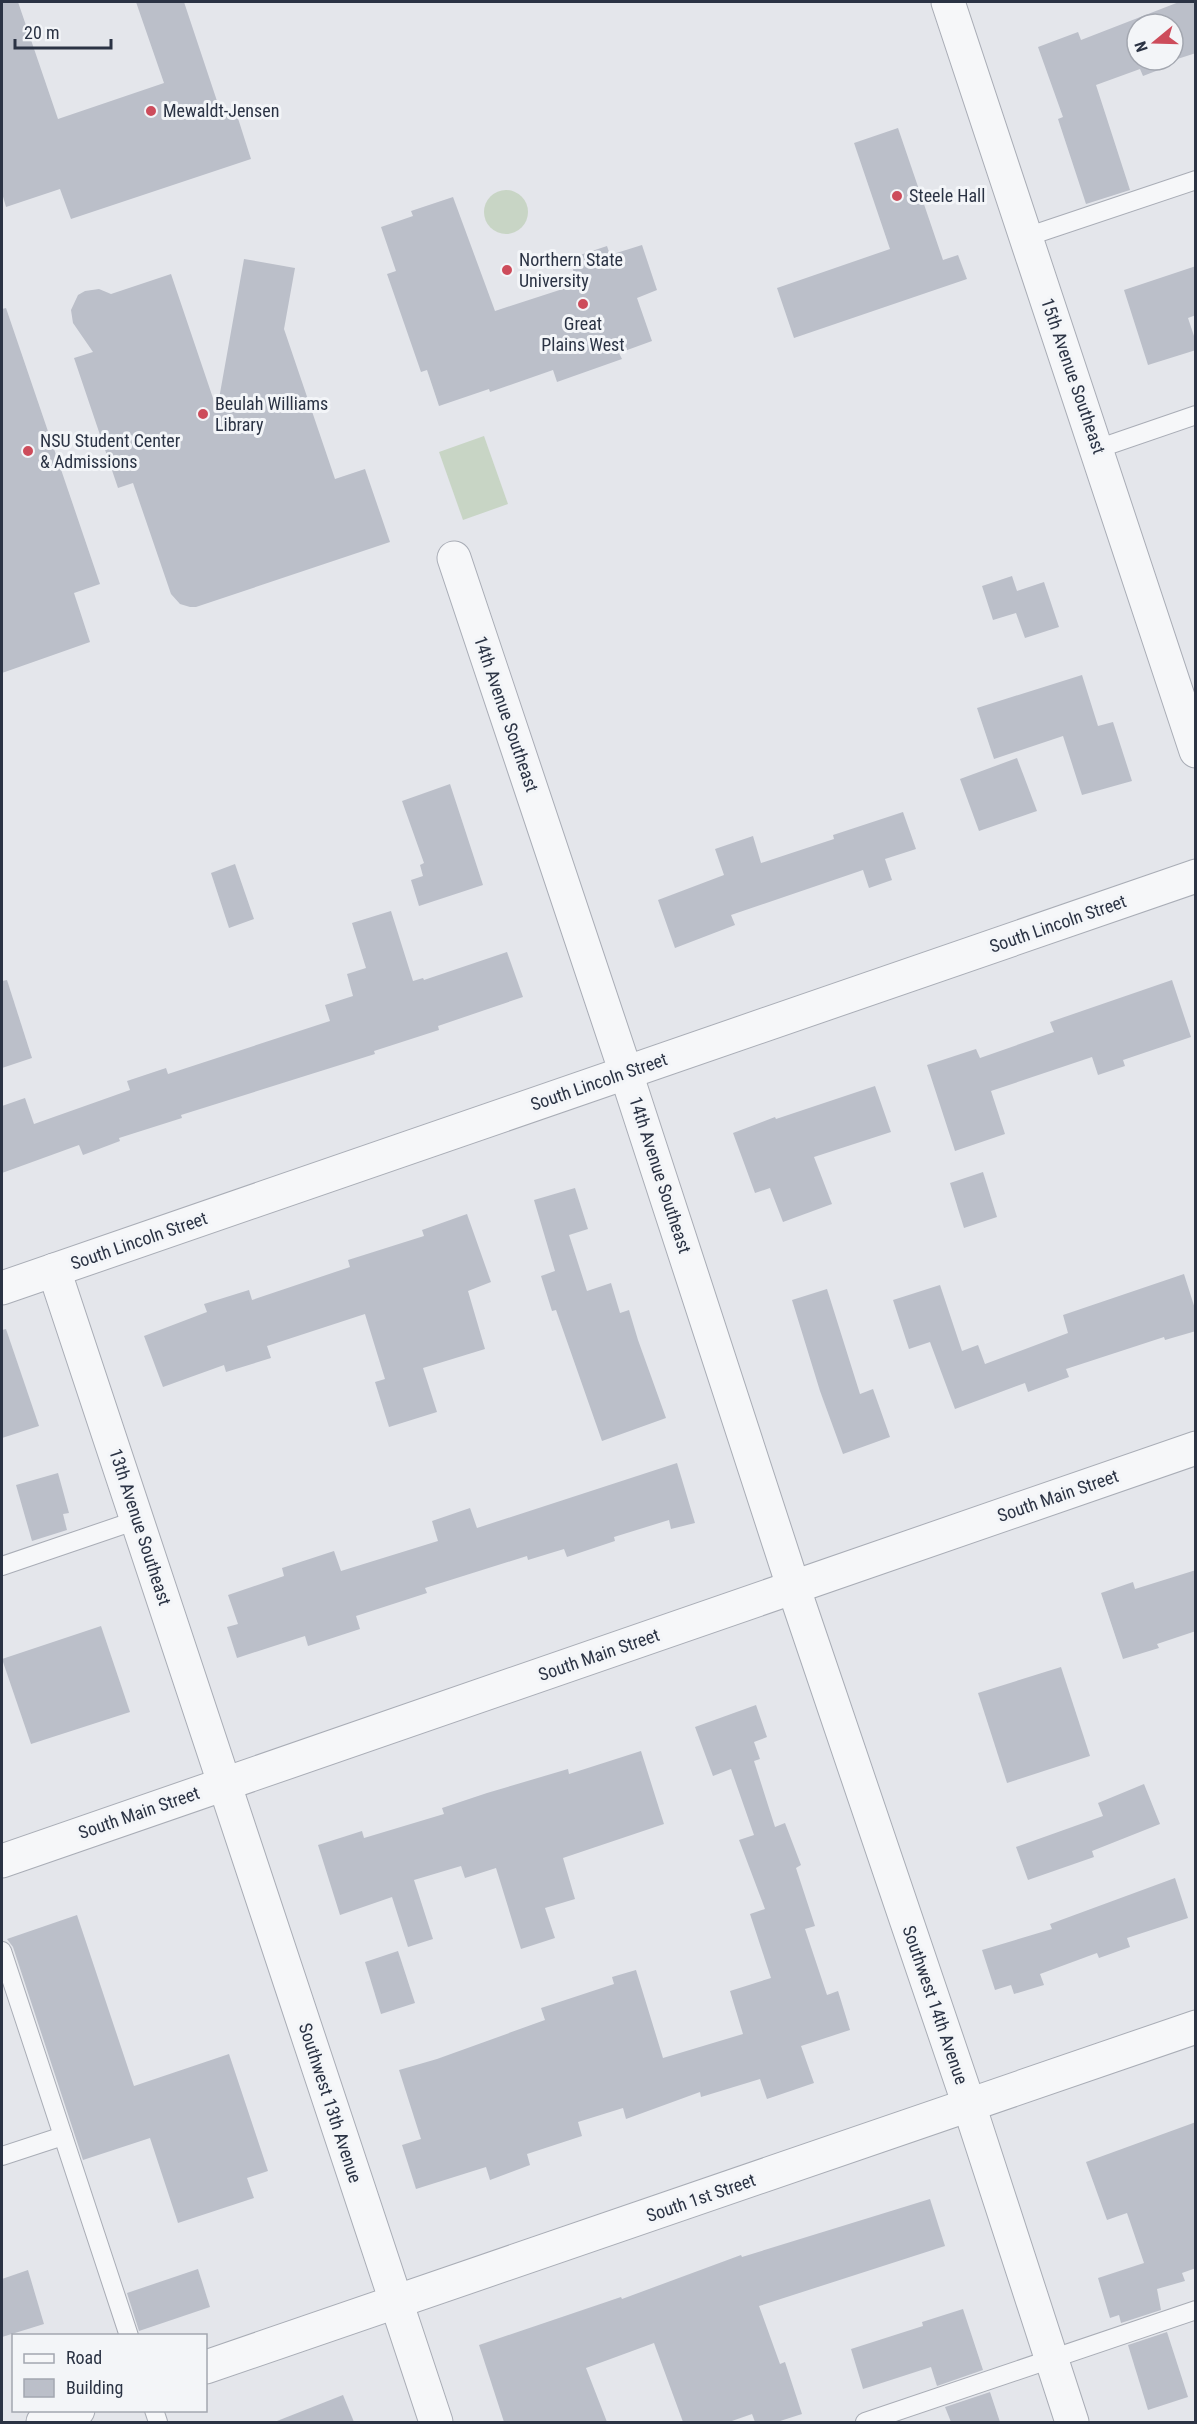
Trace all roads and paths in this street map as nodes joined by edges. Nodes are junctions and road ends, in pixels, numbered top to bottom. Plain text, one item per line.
1 (948, 2) edge
2 (1196, 180) edge
3 (1026, 237) junction
4 (1196, 415) edge
5 (1097, 449) junction
6 (454, 558) dead end
7 (1196, 751) edge
8 (1196, 876) edge
9 (626, 1073) junction
10 (54, 1270) junction
11 (2, 1288) edge
12 (1196, 1448) edge
13 (137, 1520) junction
14 (2, 1566) edge
15 (794, 1588) junction
16 (225, 1783) junction
17 (2, 1861) edge
18 (2, 1951) edge
19 (1196, 2027) edge
20 (969, 2105) junction
21 (63, 2136) junction
22 (2, 2156) edge
23 (396, 2303) junction
24 (1196, 2310) edge
25 (128, 2334) edge
26 (1052, 2360) junction
27 (207, 2367) edge
28 (72, 2412) edge
29 (43, 2422) edge
30 (436, 2422) edge
31 (865, 2422) edge
32 (1072, 2422) edge

1 - 3 street, 15th Avenue Southeast
2 - 3 lane
3 - 5 street, 15th Avenue Southeast
4 - 5 lane
5 - 7 street, 15th Avenue Southeast
6 - 9 street, 14th Avenue Southeast
8 - 9 street, South Lincoln Street
9 - 10 street, South Lincoln Street
9 - 15 street, 14th Avenue Southeast
10 - 11 street, South Lincoln Street
10 - 13 street, 13th Avenue Southeast
12 - 15 street, South Main Street
13 - 14 lane
13 - 16 street, 13th Avenue Southeast
15 - 16 street, South Main Street
15 - 20 street, Southwest 14th Avenue
16 - 17 street, South Main Street
16 - 23 street, Southwest 13th Avenue
18 - 21 lane
19 - 20 street, South 1st Street
20 - 23 street, South 1st Street
20 - 26 street, Southwest 14th Avenue
21 - 22 lane
21 - 25 lane
23 - 27 street, South 1st Street
23 - 30 street, Southwest 13th Avenue
24 - 26 lane
26 - 31 lane
26 - 32 street, Southwest 14th Avenue
28 - 29 street

